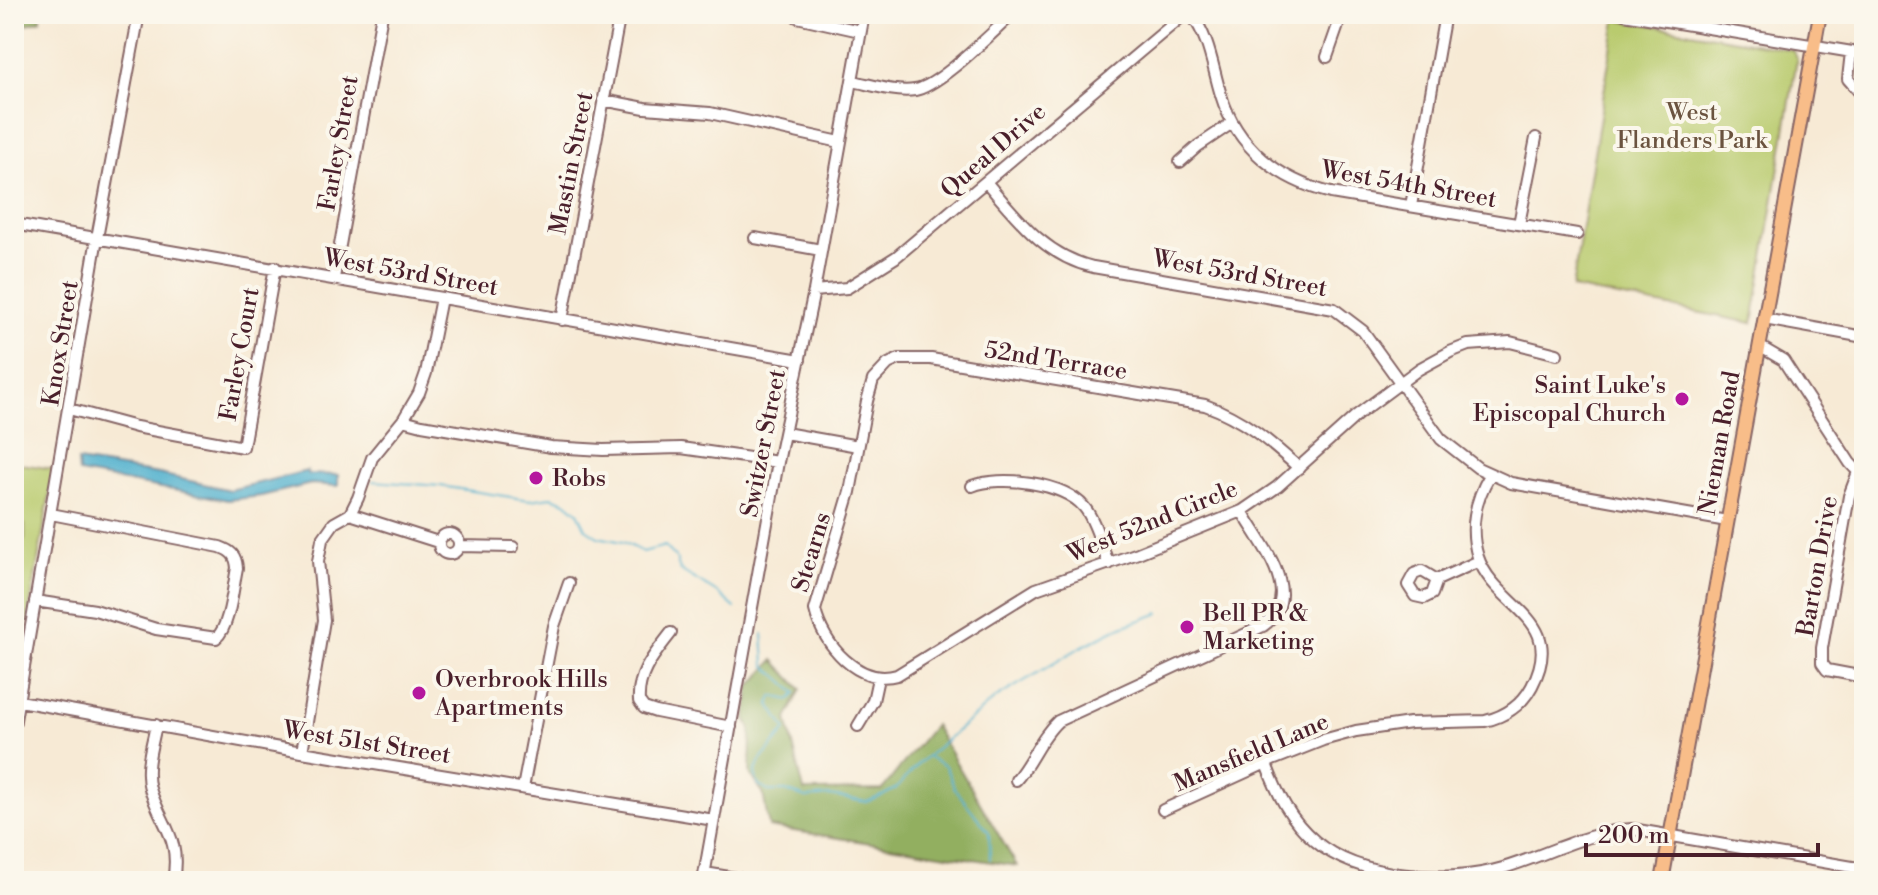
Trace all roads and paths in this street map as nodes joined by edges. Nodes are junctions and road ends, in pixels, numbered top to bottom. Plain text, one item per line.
1 (139, 14) edge
2 (382, 14) edge
3 (620, 14) edge
4 (864, 14) edge
5 (1013, 14) edge
6 (1185, 14) edge
7 (1191, 14) edge
8 (1342, 14) edge
9 (1445, 14) edge
10 (1624, 14) edge
11 (1820, 14) edge
12 (797, 17) dead end
13 (860, 31) junction
14 (1815, 45) junction
15 (1851, 52) junction
16 (1864, 54) edge
17 (1327, 57) dead end
18 (853, 81) junction
19 (1864, 97) edge
20 (603, 100) junction
21 (1232, 123) junction
22 (1536, 138) dead end
23 (840, 142) junction
24 (1180, 162) dead end
25 (987, 183) junction
26 (1411, 206) junction
27 (14, 224) edge
28 (1519, 224) junction
29 (1577, 234) dead end
30 (97, 238) junction
31 (755, 238) dead end
32 (821, 250) junction
33 (275, 267) junction
34 (334, 278) junction
35 (814, 291) junction
36 (441, 298) junction
37 (1764, 319) junction
38 (562, 320) junction
39 (1864, 337) edge
40 (1759, 346) junction
41 (1557, 354) dead end
42 (800, 360) junction
43 (888, 364) joint
44 (1399, 383) junction
45 (69, 409) junction
46 (403, 420) junction
47 (785, 433) junction
48 (858, 446) junction
49 (778, 462) junction
50 (1299, 468) junction
51 (1490, 475) junction
52 (1861, 475) edge
53 (972, 486) dead end
54 (1242, 511) junction
55 (51, 514) junction
56 (350, 514) junction
57 (1727, 521) junction
58 (513, 547) dead end
59 (1479, 561) junction
60 (1109, 564) junction
61 (1437, 580) dead end
62 (569, 583) dead end
63 (35, 601) junction
64 (671, 633) dead end
65 (1864, 677) edge
66 (878, 678) junction
67 (16, 700) edge
68 (156, 725) junction
69 (14, 726) edge
70 (858, 726) dead end
71 (731, 727) junction
72 (302, 752) junction
73 (1266, 764) junction
74 (1016, 780) dead end
75 (523, 788) junction
76 (1163, 810) dead end
77 (714, 820) junction
78 (1670, 836) junction
79 (1864, 869) edge
80 (704, 877) edge
81 (173, 881) edge
82 (753, 881) edge
83 (1662, 881) edge

1 - 30 street, Knox Street
2 - 34 street, Farley Street
3 - 20 street, Mastin Street
4 - 13 street, Switzer Street
5 - 18 street
6 - 25 street, Queal Drive
7 - 21 street, West 54th Street
8 - 17 street
9 - 26 street
10 - 14 street
11 - 14 main road, Nieman Road
12 - 13 street
13 - 18 street, Switzer Street
14 - 15 street
14 - 37 main road, Nieman Road
15 - 16 street
15 - 19 street
18 - 23 street, Switzer Street
20 - 23 street
20 - 38 street, Mastin Street
21 - 24 street
21 - 26 street, West 54th Street
22 - 28 street
23 - 32 street, Switzer Street
25 - 35 street, Queal Drive
25 - 44 street, West 53rd Street
26 - 28 street, West 54th Street
27 - 30 street, West 53rd Street
28 - 29 street, West 54th Street
30 - 33 street, West 53rd Street
30 - 45 street, Knox Street
31 - 32 street
32 - 35 street, Switzer Street
33 - 34 street, West 53rd Street
33 - 45 street, Farley Court
34 - 36 street, West 53rd Street
35 - 42 street, Switzer Street
36 - 38 street, West 53rd Street
36 - 46 street
37 - 39 street
37 - 40 main road, Nieman Road
38 - 42 street, West 53rd Street
40 - 52 street
40 - 57 main road, Nieman Road
41 - 44 street, West 52nd Circle
42 - 47 street, Switzer Street
43 - 48 street, Stearns
43 - 50 street, 52nd Terrace
44 - 50 street, West 52nd Circle
44 - 51 street, West 53rd Street
45 - 55 street, Knox Street
46 - 49 street
46 - 56 street
47 - 48 street
47 - 49 street, Switzer Street
48 - 66 street, Stearns
49 - 71 street, Switzer Street
50 - 54 street, West 52nd Circle
51 - 57 street, West 53rd Street
51 - 59 street
52 - 65 street, Barton Drive
53 - 60 street
54 - 60 street, West 52nd Circle
54 - 74 street
55 - 63 street, Knox Street
55 - 63 street
56 - 58 street
56 - 72 street
57 - 78 main road, Nieman Road
59 - 61 street
59 - 73 street, Mansfield Lane
60 - 66 street, West 52nd Circle
62 - 75 street
63 - 67 street, Knox Street
64 - 71 street
66 - 70 street
67 - 68 street, West 51st Street
67 - 69 street, Knox Street
68 - 72 street, West 51st Street
68 - 81 street
71 - 77 street, Switzer Street
72 - 75 street, West 51st Street
73 - 76 street, Mansfield Lane
73 - 78 street
75 - 77 street, West 51st Street
77 - 80 street, Switzer Street
78 - 79 street
78 - 83 main road, Nieman Road
80 - 82 street

